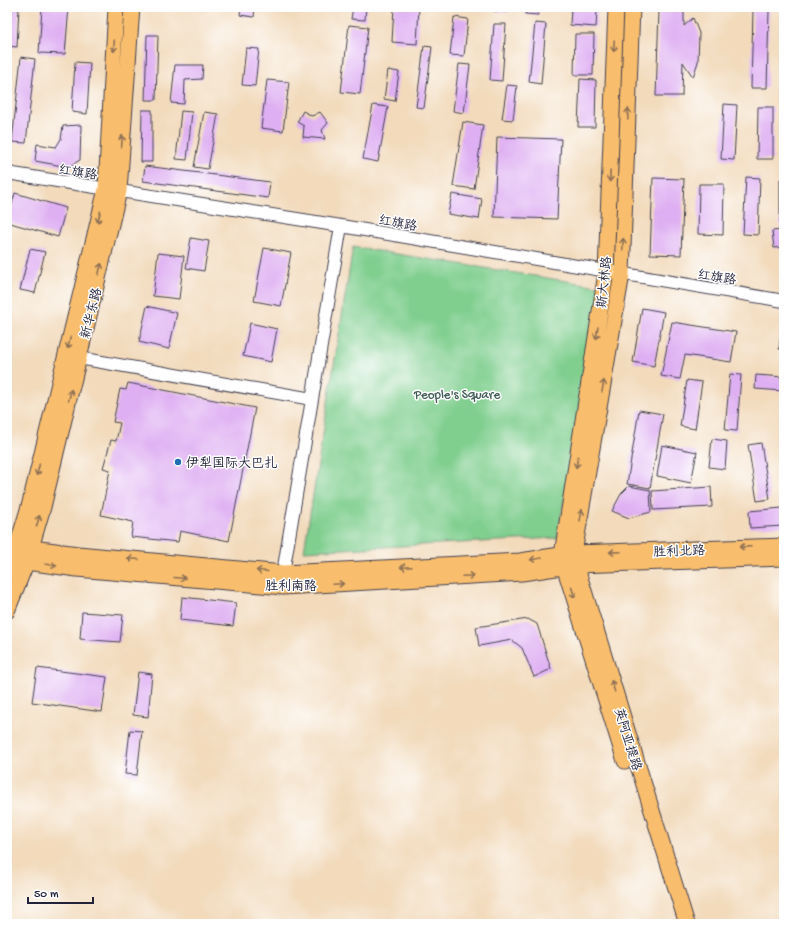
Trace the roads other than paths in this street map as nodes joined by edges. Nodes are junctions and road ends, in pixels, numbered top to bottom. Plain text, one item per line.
1 (116, 7) edge
2 (132, 7) edge
3 (616, 7) edge
4 (632, 7) edge
5 (7, 174) edge
6 (113, 190) junction
7 (341, 226) junction
8 (606, 271) junction
9 (622, 274) junction
10 (784, 301) edge
11 (79, 358) junction
12 (312, 399) junction
13 (784, 546) edge
14 (17, 553) edge
15 (784, 558) edge
16 (569, 560) junction
17 (7, 575) edge
18 (283, 580) junction
19 (7, 611) edge
20 (676, 924) edge
21 (686, 924) edge

1 -> 6 main road, 新华东路
6 -> 2 main road, 新华东路
3 -> 8 main road, 斯大林路
9 -> 4 main road, 斯大林路
5 - 6 street, 红旗路
6 - 7 street, 红旗路
11 -> 6 main road, 新华东路
6 -> 14 main road, 新华东路
7 - 8 street, 红旗路
7 - 12 street
8 - 9 street, 红旗路
8 -> 16 main road, 斯大林路
9 - 10 street, 红旗路
16 -> 9 main road, 斯大林路
11 - 12 street
14 -> 11 main road, 新华东路
12 - 18 street
13 -> 16 main road, 胜利北路
14 - 17 main road, 新华东路
14 - 18 main road, 胜利南路
14 - 19 main road, 新华东路
15 - 16 main road, 胜利北路
16 - 18 main road, 胜利南路
16 -> 20 main road, 英阿亚提路
21 -> 16 main road, 英阿亚提路

